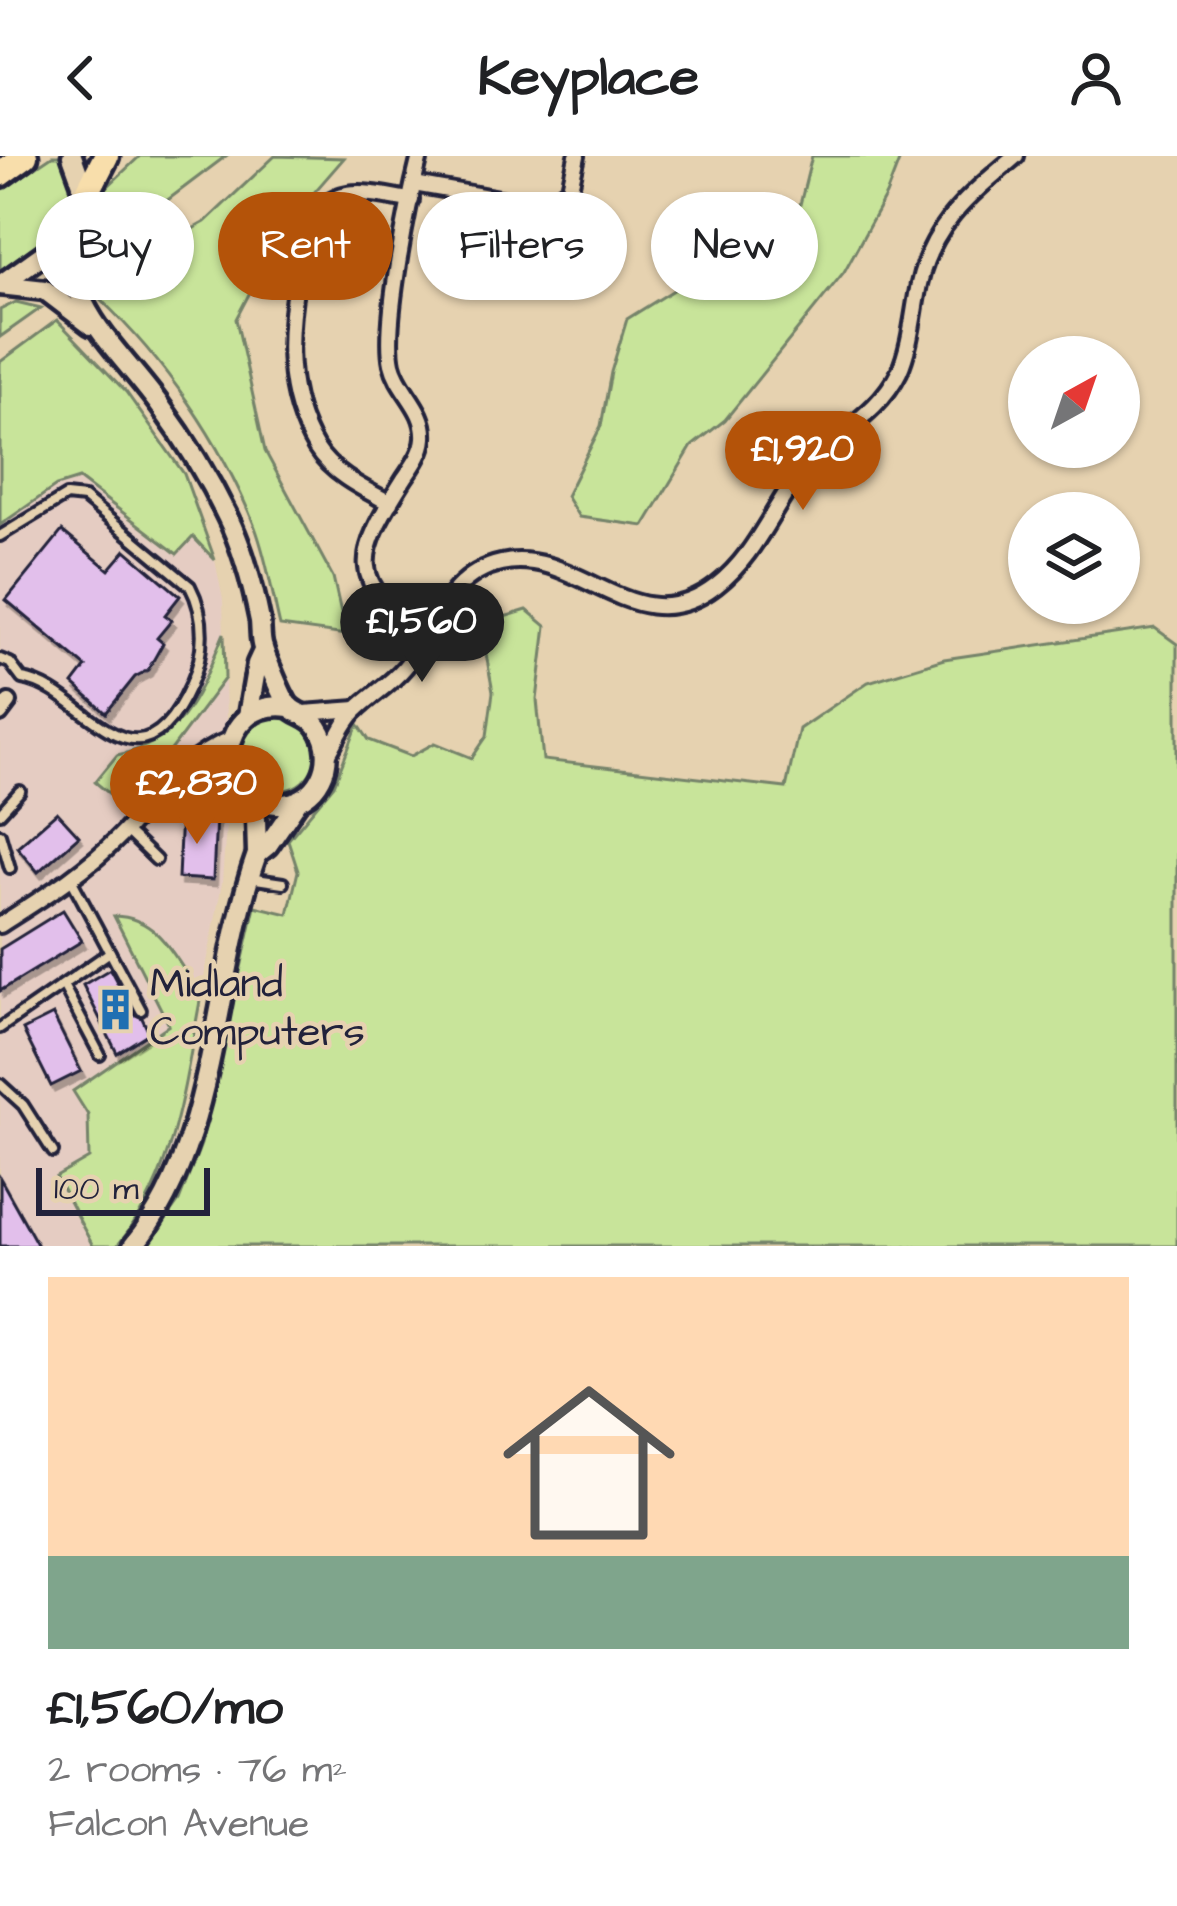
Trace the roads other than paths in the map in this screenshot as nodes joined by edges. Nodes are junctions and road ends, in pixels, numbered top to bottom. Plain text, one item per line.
1 (25, 156) edge
2 (72, 156) edge
3 (106, 156) edge
4 (420, 156) edge
5 (577, 156) edge
6 (1016, 156) edge
7 (0, 174) edge
8 (81, 192) edge
9 (88, 192) edge
10 (412, 192) junction
11 (36, 259) edge
12 (0, 285) edge
13 (36, 286) edge
14 (73, 300) edge
15 (390, 503) junction
16 (0, 536) edge
17 (427, 635) junction
18 (263, 651) junction
19 (0, 659) edge
20 (22, 679) junction
21 (4, 708) edge
22 (357, 709) junction
23 (297, 710) junction
24 (248, 716) junction
25 (231, 739) junction
26 (328, 755) junction
27 (190, 762) junction
28 (233, 775) junction
29 (20, 791) dead end
30 (251, 797) junction
31 (298, 801) junction
32 (0, 813) edge
33 (125, 830) junction
34 (0, 834) edge
35 (256, 854) junction
36 (157, 860) dead end
37 (10, 868) dead end
38 (71, 878) junction
39 (248, 878) junction
40 (283, 883) dead end
41 (0, 924) edge
42 (110, 952) junction
43 (63, 985) junction
44 (141, 1010) dead end
45 (0, 1028) edge
46 (100, 1055) dead end
47 (0, 1084) edge
48 (53, 1152) dead end
49 (133, 1246) edge

1 - 7 highway
2 - 8 street
3 - 9 highway
4 - 10 street
5 - 10 street
6 - 17 street
10 - 15 street
10 - 15 street
11 - 12 street
12 - 13 street
14 - 18 street
15 - 17 street
16 - 20 lane
17 - 22 street
18 - 23 street
18 - 24 street
19 - 20 lane
20 - 21 lane
22 - 23 street
22 - 26 street
23 - 24 street
23 - 26 street
24 - 25 street
25 - 27 street
25 - 28 street
26 - 31 street
27 - 28 street
27 - 33 street
28 - 30 street
29 - 32 lane
30 - 31 street
30 - 35 street
31 - 35 street
33 - 36 lane
33 - 38 street
34 - 37 lane
35 - 39 street
38 - 41 street
38 - 42 lane
39 - 40 lane
39 - 49 street
42 - 43 lane
42 - 44 lane
43 - 45 lane
43 - 46 lane
47 - 48 lane

